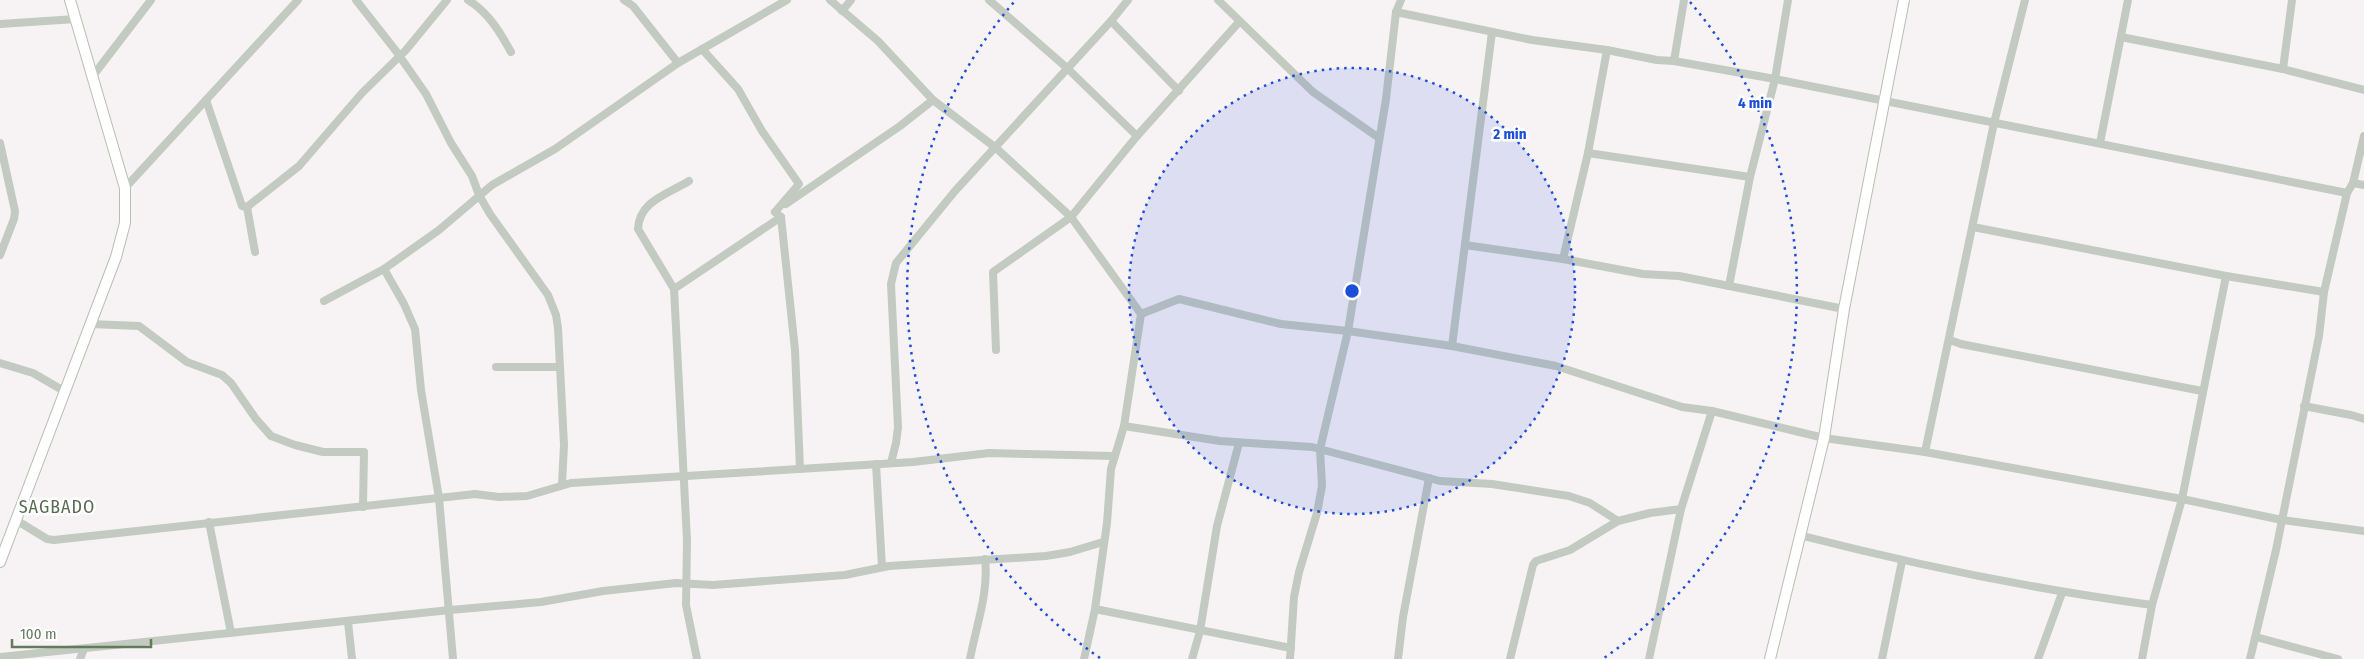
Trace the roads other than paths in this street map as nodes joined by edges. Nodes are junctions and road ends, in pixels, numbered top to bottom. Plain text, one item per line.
1 (70, 0) edge
2 (150, 0) edge
3 (298, 0) edge
4 (356, 0) edge
5 (447, 0) edge
6 (468, 0) edge
7 (624, 0) edge
8 (787, 0) edge
9 (830, 0) edge
10 (851, 0) edge
11 (1128, 0) edge
12 (1218, 0) edge
13 (1401, 0) edge
14 (1684, 0) edge
15 (1788, 0) edge
16 (1904, 0) edge
17 (2025, 0) edge
18 (2128, 0) edge
19 (2292, 0) edge
20 (994, 2) edge
21 (842, 11) junction
22 (1396, 12) junction
23 (76, 19) junction
24 (1111, 22) junction
25 (1239, 22) junction
26 (0, 24) edge
27 (1492, 32) junction
28 (2121, 37) junction
29 (702, 49) junction
30 (1607, 50) junction
31 (511, 52) dead end
32 (400, 57) junction
33 (1674, 60) junction
34 (678, 63) junction
35 (1067, 68) junction
36 (2283, 69) junction
37 (92, 77) junction
38 (1775, 79) junction
39 (2364, 90) edge
40 (1179, 91) junction
41 (206, 100) junction
42 (933, 100) junction
43 (1886, 101) junction
44 (1994, 123) junction
45 (1137, 136) junction
46 (2364, 136) edge
47 (1379, 138) junction
48 (0, 143) edge
49 (2100, 143) junction
50 (996, 148) junction
51 (1588, 153) junction
52 (1750, 177) junction
53 (689, 181) dead end
54 (2353, 183) junction
55 (2364, 185) edge
56 (125, 188) junction
57 (2347, 193) junction
58 (479, 195) junction
59 (247, 208) junction
60 (778, 215) junction
61 (1071, 217) junction
62 (1973, 227) junction
63 (1465, 244) junction
64 (254, 252) dead end
65 (0, 255) edge
66 (1563, 258) junction
67 (384, 269) junction
68 (2226, 276) junction
69 (1729, 286) junction
70 (674, 289) junction
71 (2324, 292) junction
72 (324, 301) dead end
73 (1844, 309) junction
74 (1141, 314) junction
75 (90, 324) junction
76 (1348, 331) junction
77 (1950, 340) junction
78 (1452, 346) junction
79 (996, 350) dead end
80 (0, 363) edge
81 (560, 366) junction
82 (496, 367) dead end
83 (2202, 391) junction
84 (64, 392) junction
85 (2304, 406) junction
86 (1712, 411) junction
87 (2364, 420) edge
88 (1124, 426) junction
89 (1824, 438) junction
90 (1239, 443) junction
91 (1320, 450) junction
92 (1925, 452) junction
93 (1114, 456) junction
94 (890, 463) junction
95 (876, 464) junction
96 (800, 469) junction
97 (684, 476) junction
98 (1429, 478) junction
99 (562, 484) junction
100 (439, 498) junction
101 (2182, 499) junction
102 (363, 507) junction
103 (1680, 509) junction
104 (16, 520) junction
105 (2282, 520) junction
106 (1618, 521) junction
107 (209, 522) junction
108 (2364, 531) edge
109 (1799, 536) junction
110 (1103, 542) junction
111 (985, 559) junction
112 (1902, 561) junction
113 (0, 562) edge
114 (882, 567) junction
115 (687, 583) junction
116 (2062, 593) junction
117 (2152, 605) junction
118 (1095, 609) junction
119 (450, 610) junction
120 (348, 622) junction
121 (1200, 631) junction
122 (231, 633) junction
123 (2256, 637) junction
124 (1291, 648) junction
125 (84, 649) junction
126 (0, 657) edge
127 (80, 659) edge
128 (352, 659) edge
129 (453, 659) edge
130 (697, 659) edge
131 (970, 659) edge
132 (1084, 659) edge
133 (1192, 659) edge
134 (1290, 659) edge
135 (1398, 659) edge
136 (1510, 659) edge
137 (1648, 659) edge
138 (1770, 659) edge
139 (1882, 659) edge
140 (2038, 659) edge
141 (2142, 659) edge
142 (2250, 659) edge
143 (2338, 659) edge

1 - 23 street
2 - 37 street
3 - 41 street
4 - 32 street
5 - 32 street
6 - 31 street
7 - 34 street
8 - 29 street
9 - 21 street
10 - 21 street
11 - 24 street
12 - 25 street
13 - 22 street
14 - 33 street
15 - 38 street
16 - 43 street
17 - 44 street
18 - 28 street
19 - 36 street
20 - 35 street
21 - 42 street
22 - 27 street
22 - 47 street
23 - 26 street
23 - 37 street
24 - 35 street
24 - 40 street
25 - 40 street
25 - 47 street
27 - 30 street
27 - 63 street
28 - 36 street
28 - 49 street
29 - 34 street
29 - 60 street
30 - 33 street
30 - 51 street
32 - 58 street
32 - 59 street
33 - 38 street
34 - 58 street
35 - 45 street
35 - 50 street
36 - 39 street
37 - 56 street
38 - 43 street
38 - 52 street
40 - 45 street
41 - 56 street
41 - 59 street
42 - 50 street
42 - 60 street
43 - 44 street
43 - 73 street
44 - 49 street
44 - 62 street
45 - 61 street
46 - 54 street
47 - 76 street
48 - 65 street
49 - 57 street
50 - 61 street
50 - 94 street
51 - 52 street
51 - 66 street
52 - 69 street
53 - 70 street
54 - 55 street
54 - 57 street
56 - 75 street
57 - 71 street
58 - 67 street
58 - 81 street
59 - 64 street
60 - 70 street
60 - 96 street
61 - 74 street
61 - 79 street
62 - 68 street
62 - 77 street
63 - 66 street
63 - 78 street
66 - 69 street
67 - 72 street
67 - 100 street
68 - 71 street
68 - 83 street
69 - 73 street
70 - 97 street
71 - 85 street
73 - 89 street
74 - 76 street
74 - 88 street
75 - 84 street
75 - 102 street
76 - 78 street
76 - 91 street
77 - 83 street
77 - 92 street
78 - 86 street
80 - 84 street
81 - 82 street
81 - 99 street
83 - 101 street
84 - 104 street
85 - 87 street
85 - 105 street
86 - 89 street
86 - 103 street
88 - 90 street
88 - 93 street
89 - 92 street
89 - 109 street
90 - 91 street
90 - 121 street
91 - 98 street
91 - 124 street
92 - 101 street
93 - 94 street
93 - 110 street
94 - 95 street
95 - 96 street
95 - 114 street
96 - 97 street
97 - 99 street
97 - 115 street
98 - 106 street
98 - 135 street
99 - 100 street
100 - 102 street
100 - 119 street
101 - 105 street
101 - 117 street
102 - 107 street
103 - 106 street
103 - 137 street
104 - 107 street
104 - 113 street
105 - 108 street
105 - 123 street
106 - 136 street
107 - 122 street
109 - 112 street
109 - 138 street
110 - 111 street
110 - 118 street
111 - 114 street
111 - 131 street
112 - 116 street
112 - 139 street
114 - 115 street
115 - 119 street
115 - 130 street
116 - 117 street
116 - 140 street
117 - 141 street
118 - 121 street
118 - 132 street
119 - 120 street
119 - 129 street
120 - 122 street
120 - 128 street
121 - 124 street
121 - 133 street
122 - 125 street
123 - 142 street
123 - 143 street
124 - 134 street
125 - 126 street
125 - 127 street

